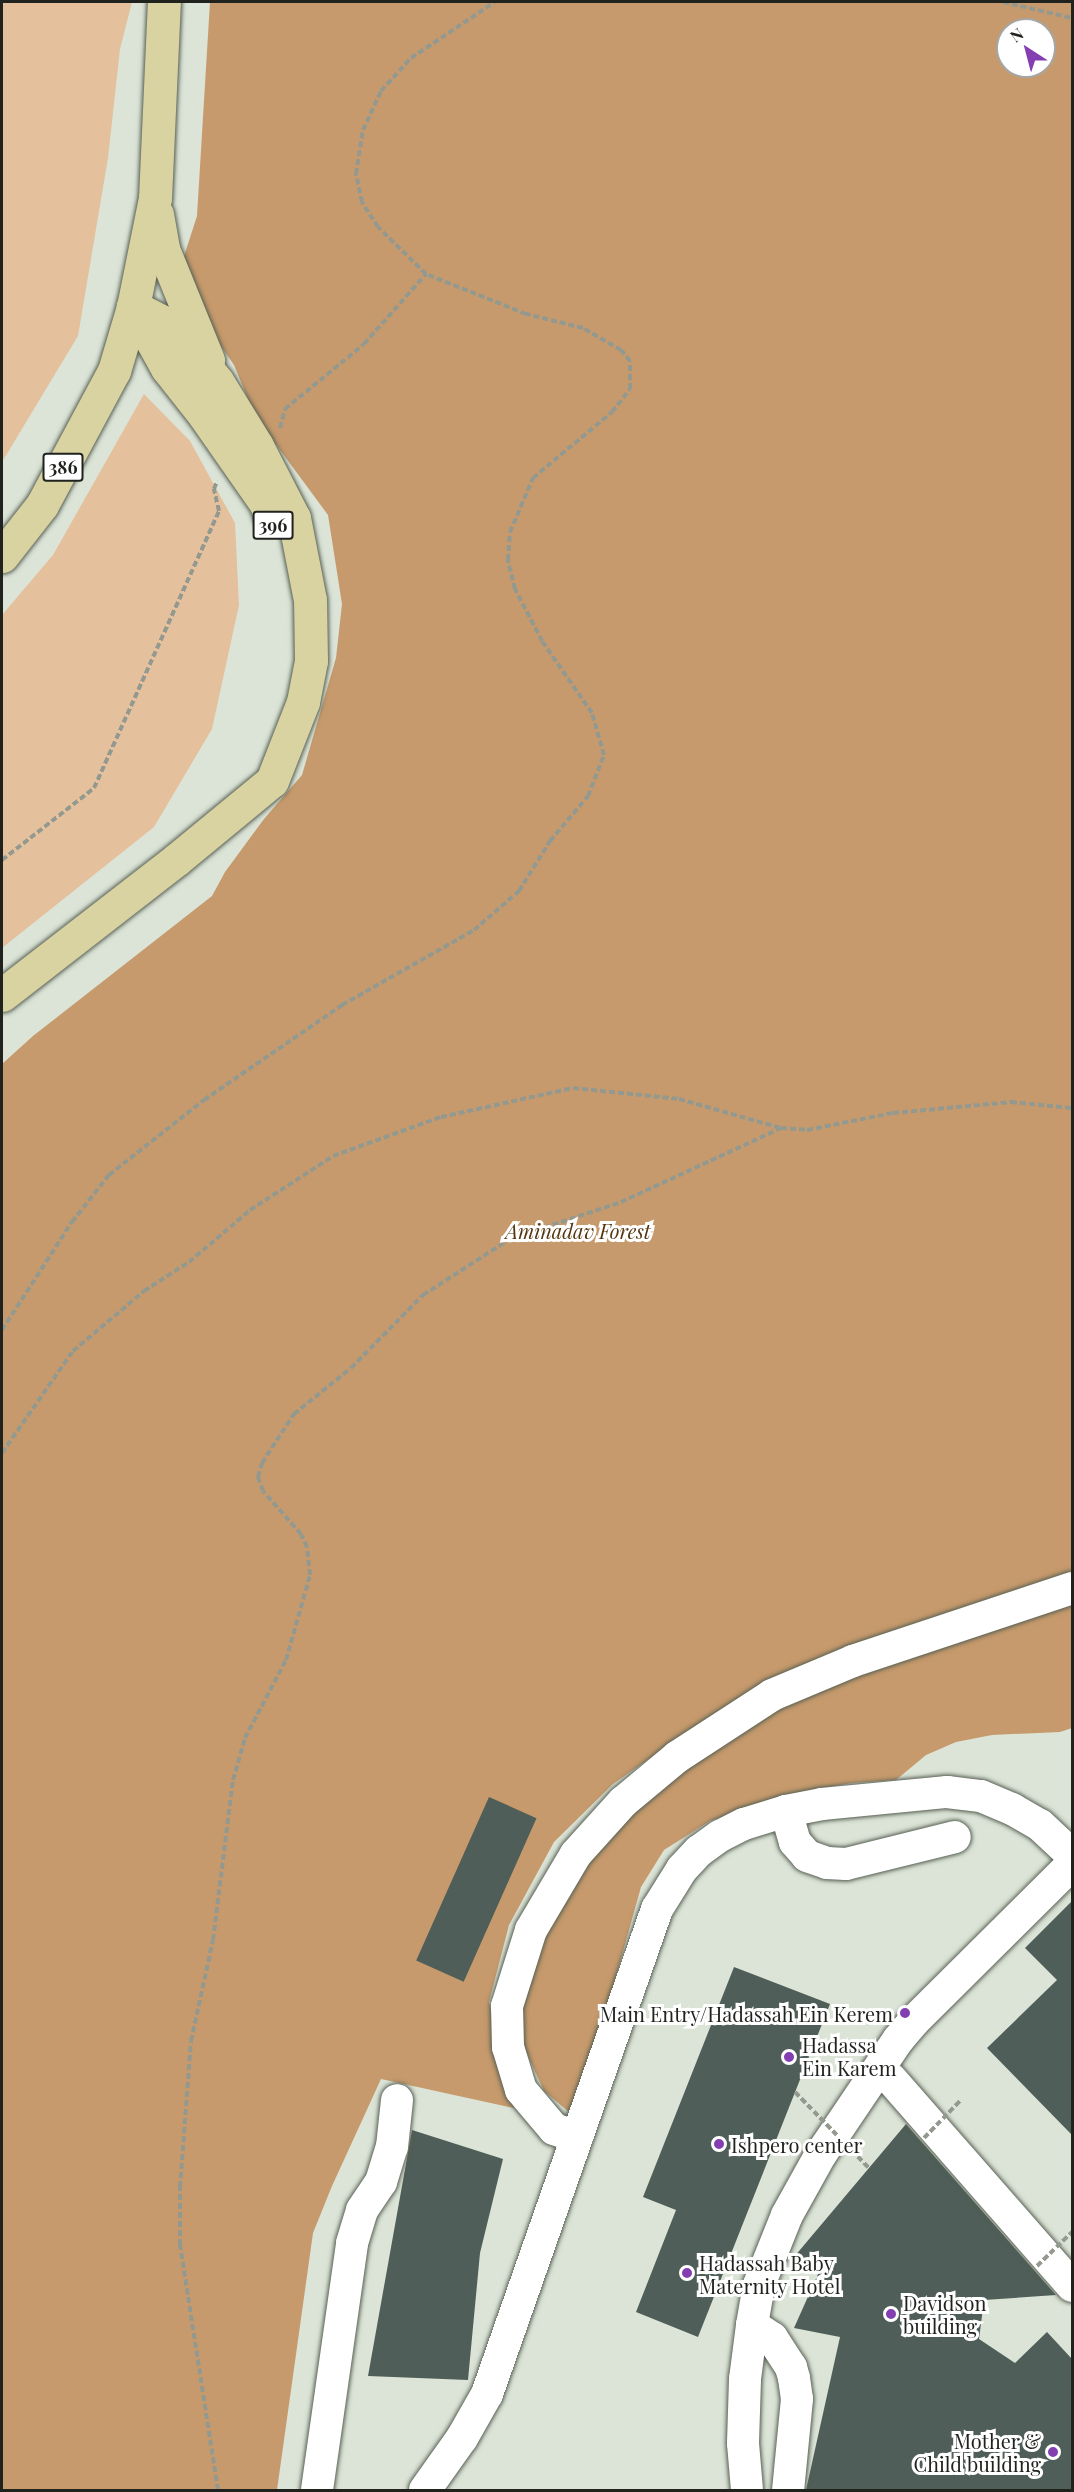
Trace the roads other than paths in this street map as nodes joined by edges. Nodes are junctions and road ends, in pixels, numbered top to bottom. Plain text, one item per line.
1 (164, 2) edge
2 (155, 198) junction
3 (133, 307) junction
4 (217, 381) junction
5 (246, 453) junction
6 (2, 556) edge
7 (2, 995) edge
8 (1072, 1588) edge
9 (786, 1810) junction
10 (955, 1837) dead end
11 (1072, 1855) edge
12 (1072, 1864) edge
13 (898, 2040) junction
14 (891, 2079) junction
15 (397, 2100) dead end
16 (577, 2137) junction
17 (786, 2215) junction
18 (1072, 2286) edge
19 (752, 2325) junction
20 (317, 2490) edge
21 (425, 2490) edge
22 (747, 2490) edge
23 (788, 2490) edge

1 - 2 main road, 386
2 - 3 main road, 386
2 - 4 main road
3 - 4 main road, 396
3 - 5 main road, 396
3 - 6 main road, 386
4 - 5 main road, 396
5 - 7 main road, 396
8 - 16 street
9 - 10 street
9 - 11 street
9 - 16 street
12 - 13 street
13 - 14 street
13 - 17 street
14 - 17 street
14 - 18 street
15 - 20 street
16 - 21 street
17 - 19 street
19 - 22 street
19 - 23 street

